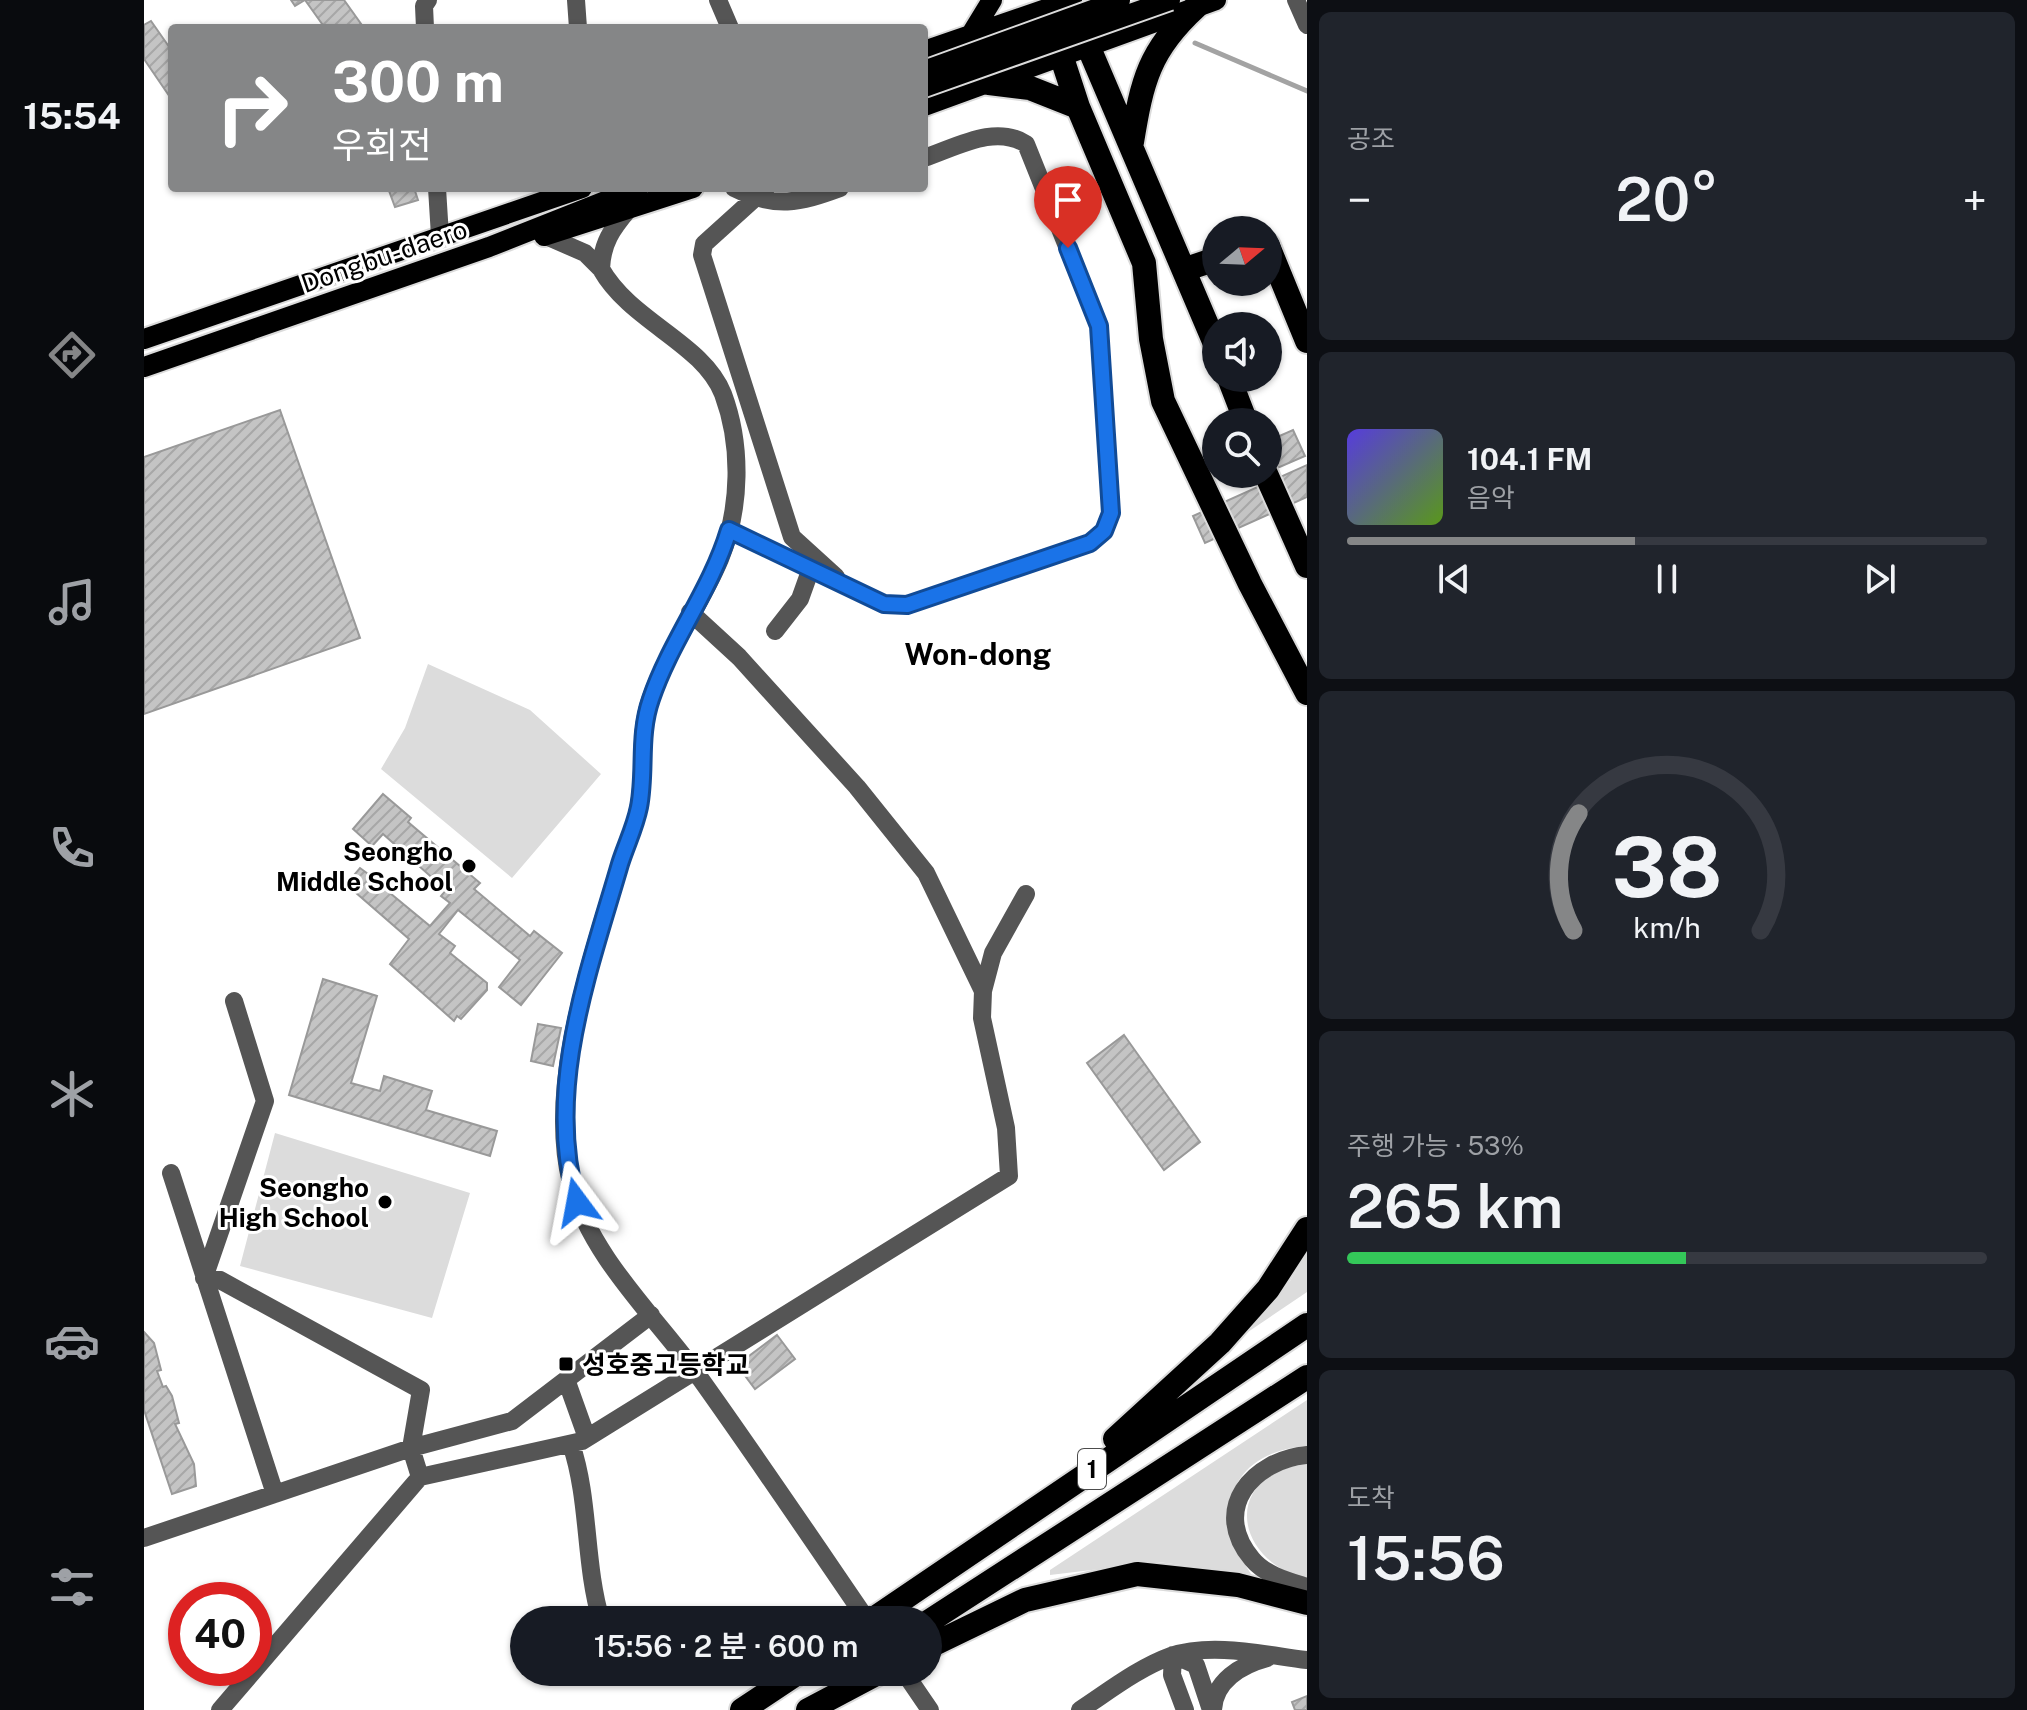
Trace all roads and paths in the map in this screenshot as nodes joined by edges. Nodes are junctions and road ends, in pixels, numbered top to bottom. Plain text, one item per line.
1 (428, 0) edge
2 (576, 0) edge
3 (718, 0) edge
4 (992, 0) edge
5 (1071, 0) edge
6 (1120, 0) edge
7 (1170, 0) edge
8 (1296, 0) edge
9 (1206, 4) edge
10 (1043, 5) edge
11 (425, 24) edge
12 (578, 24) edge
13 (728, 24) edge
14 (1307, 25) edge
15 (970, 36) junction
16 (1089, 48) junction
17 (928, 50) edge
18 (1062, 58) junction
19 (928, 70) edge
20 (989, 83) junction
21 (928, 86) edge
22 (928, 105) edge
23 (1078, 107) junction
24 (1132, 142) junction
25 (928, 157) edge
26 (437, 192) edge
27 (549, 192) edge
28 (570, 192) edge
29 (628, 192) edge
30 (681, 192) edge
31 (829, 192) edge
32 (762, 193) edge
33 (518, 209) junction
34 (628, 210) junction
35 (440, 236) junction
36 (546, 236) junction
37 (489, 247) junction
38 (1202, 264) edge
39 (601, 269) junction
40 (1186, 269) junction
41 (1282, 280) edge
42 (1203, 312) edge
43 (144, 339) edge
44 (1307, 341) edge
45 (144, 367) edge
46 (1272, 488) edge
47 (729, 530) junction
48 (1307, 566) edge
49 (810, 571) junction
50 (847, 587) junction
51 (690, 612) junction
52 (775, 631) dead end
53 (1307, 693) edge
54 (1026, 894) dead end
55 (983, 991) junction
56 (234, 1001) dead end
57 (171, 1173) dead end
58 (1307, 1229) edge
59 (204, 1278) junction
60 (651, 1315) junction
61 (1307, 1325) edge
62 (696, 1373) junction
63 (1307, 1377) edge
64 (567, 1382) junction
65 (579, 1441) junction
66 (411, 1448) junction
67 (1307, 1455) edge
68 (420, 1477) junction
69 (275, 1494) junction
70 (1056, 1494) junction
71 (144, 1538) edge
72 (1307, 1587) edge
73 (1307, 1603) edge
74 (597, 1606) edge
75 (864, 1606) edge
76 (891, 1606) edge
77 (942, 1613) edge
78 (942, 1640) edge
79 (1173, 1655) junction
80 (1275, 1656) junction
81 (1307, 1660) edge
82 (778, 1686) edge
83 (845, 1686) edge
84 (914, 1686) edge
85 (220, 1710) edge
86 (742, 1710) edge
87 (805, 1710) edge
88 (930, 1710) edge
89 (1080, 1710) edge
90 (1185, 1710) edge
91 (1212, 1710) edge

1 - 11 street
2 - 12 street
3 - 13 street
4 - 15 main road
5 - 10 main road
5 - 16 street
6 - 19 main road, bridge
7 - 21 main road, bridge
8 - 14 street
9 - 16 main road
9 - 24 highway
10 - 15 main road
10 - 18 street
15 - 17 main road
16 - 18 main road
16 - 24 highway
18 - 20 main road
18 - 23 highway
20 - 22 main road
20 - 23 highway
23 - 53 highway
24 - 40 highway
25 - 50 street
26 - 35 street
27 - 33 main road, Dongbu-daero
28 - 33 main road, Dongbu-daero
29 - 37 main road, Dongbu-daero
30 - 34 main road
31 - 32 street
32 - 50 street
33 - 35 main road, Dongbu-daero
34 - 36 main road
34 - 39 street
35 - 43 main road, Dongbu-daero
36 - 37 main road
36 - 39 street
37 - 45 main road, Dongbu-daero
38 - 40 highway
39 - 47 street
40 - 42 highway
41 - 44 highway
46 - 48 highway
47 - 49 street
47 - 51 street
49 - 50 street
49 - 52 street
51 - 55 street
51 - 60 street
54 - 55 street
55 - 62 street
56 - 59 street
57 - 59 street
58 - 70 highway
59 - 66 street
59 - 69 street
60 - 62 street
60 - 64 street
61 - 70 highway, 1
62 - 65 street
62 - 75 street
63 - 77 highway, 1
64 - 65 street
64 - 66 street
65 - 68 street
65 - 74 street
66 - 68 street
66 - 69 street
67 - 72 street
68 - 85 street
69 - 71 street
70 - 76 highway, 1
73 - 78 highway
79 - 80 street
79 - 89 street
79 - 90 street
79 - 91 street
80 - 81 street
80 - 91 street
82 - 86 highway
83 - 87 highway
84 - 88 street

